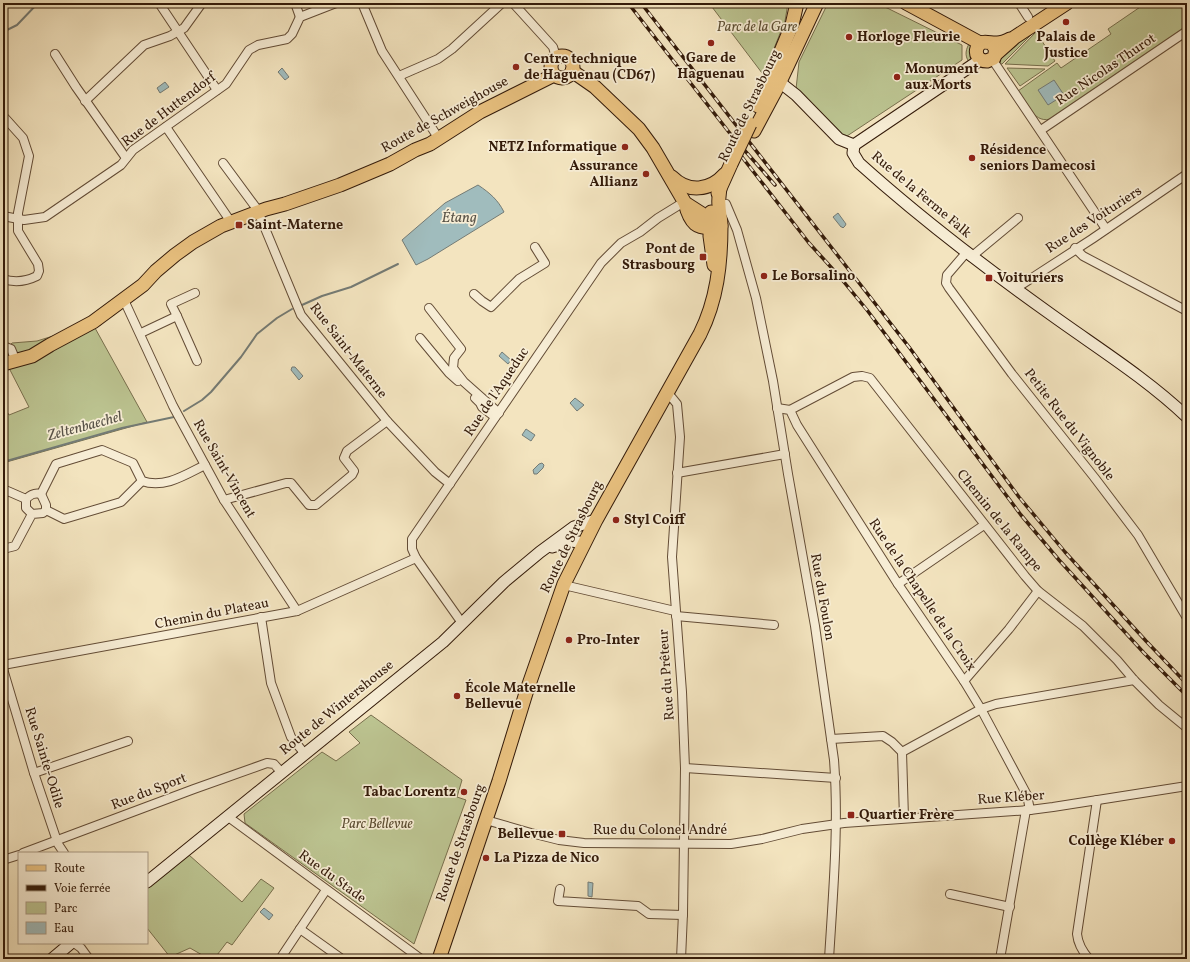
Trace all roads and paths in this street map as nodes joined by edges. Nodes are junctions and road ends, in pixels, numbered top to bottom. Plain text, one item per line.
1 (159, 3) edge
2 (202, 3) edge
3 (295, 3) edge
4 (336, 3) edge
5 (362, 3) edge
6 (502, 3) edge
7 (513, 3) edge
8 (817, 3) edge
9 (908, 3) edge
10 (1019, 3) edge
11 (1067, 3) edge
12 (797, 11) edge
13 (1028, 16) dead end
14 (300, 17) junction
15 (1187, 31) edge
16 (178, 32) junction
17 (988, 52) junction
18 (55, 54) dead end
19 (556, 57) junction
20 (572, 71) junction
21 (554, 75) junction
22 (399, 76) junction
23 (780, 81) junction
24 (217, 90) junction
25 (85, 100) junction
26 (3, 119) edge
27 (166, 127) junction
28 (752, 127) junction
29 (1041, 130) junction
30 (439, 139) junction
31 (854, 145) junction
32 (126, 158) junction
33 (224, 163) dead end
34 (663, 166) junction
35 (732, 168) junction
36 (1187, 174) edge
37 (685, 202) junction
38 (726, 204) junction
39 (258, 212) junction
40 (3, 216) edge
41 (1018, 218) dead end
42 (17, 219) junction
43 (231, 222) junction
44 (714, 224) junction
45 (1106, 229) junction
46 (740, 243) junction
47 (535, 247) dead end
48 (1075, 248) junction
49 (969, 255) junction
50 (3, 279) edge
51 (1015, 289) junction
52 (195, 293) dead end
53 (474, 294) dead end
54 (124, 300) junction
55 (429, 308) dead end
56 (1187, 311) edge
57 (176, 316) junction
58 (141, 333) junction
59 (420, 338) dead end
60 (3, 346) edge
61 (16, 361) junction
62 (197, 361) dead end
63 (3, 364) edge
64 (668, 393) junction
65 (777, 408) junction
66 (790, 410) junction
67 (497, 415) junction
68 (1187, 417) edge
69 (387, 421) junction
70 (785, 454) junction
71 (205, 465) junction
72 (677, 473) junction
73 (142, 481) junction
74 (450, 484) junction
75 (3, 489) edge
76 (41, 494) junction
77 (26, 499) junction
78 (224, 500) junction
79 (46, 510) junction
80 (32, 514) junction
81 (596, 520) junction
82 (984, 525) junction
83 (584, 543) junction
84 (3, 549) edge
85 (540, 552) junction
86 (416, 558) junction
87 (564, 584) junction
88 (898, 584) junction
89 (1038, 591) junction
90 (297, 611) junction
91 (675, 614) junction
92 (261, 617) junction
93 (1187, 618) edge
94 (462, 623) junction
95 (774, 625) dead end
96 (3, 665) edge
97 (3, 669) edge
98 (1134, 680) junction
99 (964, 681) junction
100 (981, 709) junction
101 (1187, 728) edge
102 (831, 739) junction
103 (128, 741) dead end
104 (902, 752) junction
105 (305, 754) junction
106 (685, 768) junction
107 (34, 773) junction
108 (282, 773) junction
109 (836, 778) junction
110 (1187, 786) edge
111 (1096, 800) junction
112 (1028, 810) junction
113 (227, 816) junction
114 (904, 818) junction
115 (486, 820) junction
116 (835, 824) junction
117 (56, 841) junction
118 (684, 844) junction
119 (26, 852) edge
120 (63, 852) edge
121 (18, 854) edge
122 (3, 860) edge
123 (148, 881) edge
124 (560, 889) dead end
125 (326, 890) junction
126 (950, 894) dead end
127 (1010, 907) junction
128 (683, 916) junction
129 (300, 929) junction
130 (70, 944) edge
131 (75, 944) edge
132 (52, 959) edge
133 (89, 959) edge
134 (280, 959) edge
135 (342, 959) edge
136 (421, 959) edge
137 (439, 959) edge
138 (681, 959) edge
139 (829, 959) edge
140 (1000, 959) edge
141 (1089, 959) edge

1 - 16 street
2 - 16 street
3 - 14 street
4 - 14 street
5 - 22 street
6 - 22 street
7 - 19 street
8 - 23 main road, Route de Strasbourg
9 - 17 main road
10 - 13 street
11 - 17 main road
12 - 23 street
12 - 28 main road, Route de Strasbourg
14 - 24 street, Rue de Huttendorf
15 - 29 street, Rue Nicolas Thurot
16 - 24 street
16 - 25 street
17 - 29 street
17 - 31 street
18 - 25 street
19 - 20 main road
19 - 21 main road
20 - 21 main road
20 - 34 main road
21 - 30 main road, Route de Schweighouse
22 - 30 street
23 - 28 main road, Route de Strasbourg
23 - 31 street, Rue de la Ferme Falk
24 - 27 street, Rue de Huttendorf
25 - 32 street
26 - 42 street
27 - 32 street, Rue de Huttendorf
27 - 43 street
28 - 35 main road, Route de Strasbourg, bridge
29 - 45 street
30 - 39 main road, Route de Schweighouse
31 - 49 street, Rue de la Ferme Falk
32 - 42 street, Rue de Huttendorf
33 - 39 street
34 - 35 main road
34 - 37 main road
35 - 38 main road, Route de Strasbourg
35 - 44 main road, Route de Strasbourg
36 - 45 street, Rue des Voituriers
37 - 44 main road
37 - 67 street, Rue de l'Aqueduc
38 - 44 main road, Route de Strasbourg
38 - 46 street, Rue du Foulon
39 - 43 main road, Route de Schweighouse
39 - 69 street, Rue Saint-Materne
40 - 42 street, Rue de Huttendorf
41 - 49 street, Rue de la Ferme Falk
42 - 50 street
43 - 54 main road, Route de Schweighouse
44 - 46 street, Rue du Foulon
44 - 64 main road, Route de Strasbourg
45 - 48 street, Rue des Voituriers
46 - 65 street, Rue du Foulon
47 - 53 street
48 - 51 street, Rue des Voituriers
48 - 56 street
49 - 51 street, Rue de la Ferme Falk
49 - 93 street, Petite Rue du Vignoble
51 - 68 street, Rue de la Ferme Falk
52 - 57 street
54 - 58 street, Rue Saint-Vincent
54 - 61 main road, Route de Schweighouse
55 - 67 street
57 - 58 street
57 - 62 street
58 - 71 street, Rue Saint-Vincent
59 - 67 street
60 - 61 street
61 - 63 main road, Route de Schweighouse
64 - 72 street, Rue du Prêteur
64 - 81 main road, Route de Strasbourg
65 - 66 street
65 - 70 street, Rue du Foulon
66 - 82 street, Chemin de la Rampe
66 - 88 street, Rue de la Chapelle de la Croix
67 - 74 street, Rue de l'Aqueduc
69 - 74 street, Rue Saint-Materne
69 - 78 street
70 - 72 street
70 - 102 street, Rue du Foulon
71 - 73 street
71 - 78 street, Rue Saint-Vincent
72 - 91 street, Rue du Prêteur
73 - 76 street
73 - 79 street
74 - 86 street, Rue de l'Aqueduc
75 - 77 street
76 - 77 street
76 - 79 street
77 - 80 street
78 - 90 street, Rue Saint-Vincent
79 - 80 street
80 - 84 street
81 - 83 main road, Route de Strasbourg
81 - 85 street
82 - 88 street
82 - 89 street, Chemin de la Rampe
83 - 85 street
83 - 87 main road, Route de Strasbourg
85 - 94 street, Route de Wintershouse
86 - 90 street, Chemin du Plateau
86 - 94 street, Rue de l'Aqueduc
87 - 91 street
87 - 115 main road, Route de Strasbourg
88 - 99 street, Rue de la Chapelle de la Croix
89 - 98 street, Chemin de la Rampe
89 - 99 street
90 - 92 street, Chemin du Plateau
91 - 95 street
91 - 106 street, Rue du Prêteur
92 - 96 street, Chemin du Plateau
92 - 105 street
94 - 105 street, Route de Wintershouse
97 - 107 street, Rue Sainte-Odile
98 - 100 street
98 - 101 street, Chemin de la Rampe
99 - 100 street, Rue de la Chapelle de la Croix
100 - 104 street
100 - 112 street, Rue de la Chapelle de la Croix
102 - 104 street
102 - 109 street, Rue du Foulon
103 - 107 street
104 - 114 street
105 - 108 street, Route de Wintershouse
106 - 109 street
106 - 118 street, Rue du Prêteur
107 - 117 street, Rue Sainte-Odile
108 - 113 street, Route de Wintershouse
108 - 117 street, Rue du Sport
109 - 116 street, Rue du Foulon
110 - 111 street, Rue Kléber
111 - 112 street, Rue Kléber
111 - 141 street
112 - 114 street, Rue Kléber
112 - 127 street
113 - 123 street, Route de Wintershouse
113 - 125 street, Rue du Stade
114 - 116 street, Rue Kléber
115 - 118 street, Rue du Colonel André
115 - 137 main road, Route de Strasbourg
116 - 118 street, Rue du Colonel André
116 - 139 street, Rue du Foulon
117 - 119 street, Rue du Sport
117 - 120 street, Rue Sainte-Odile
118 - 128 street, Rue du Prêteur
121 - 122 street
124 - 128 street
125 - 129 street
125 - 136 street, Rue du Stade
126 - 127 street
127 - 140 street
128 - 138 street, Rue du Prêteur
129 - 134 street
129 - 135 street
130 - 132 street
131 - 133 street

